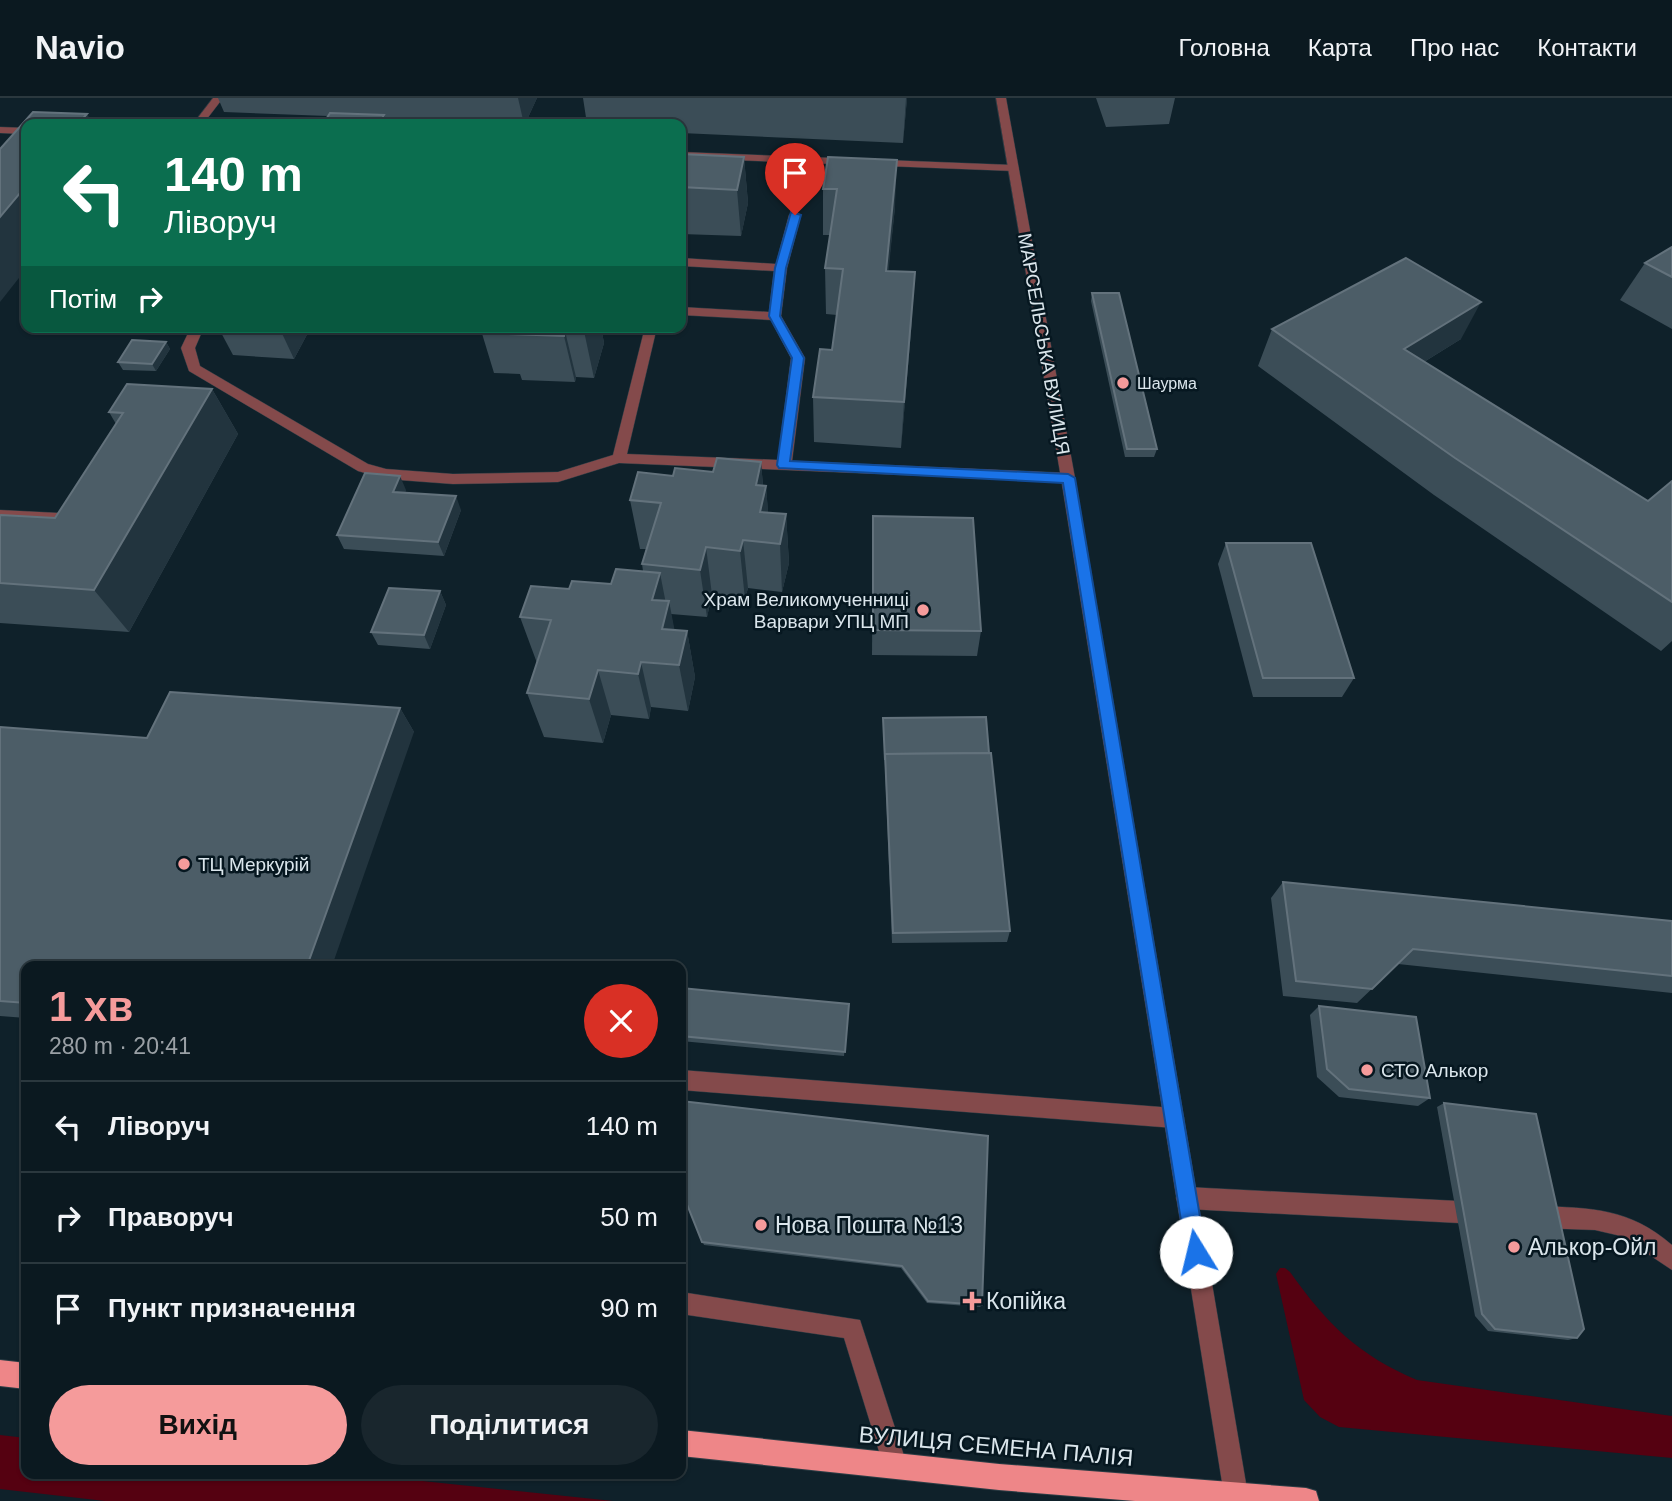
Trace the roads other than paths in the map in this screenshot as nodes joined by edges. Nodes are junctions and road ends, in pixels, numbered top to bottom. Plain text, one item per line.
1 (218, 98) edge
2 (1001, 98) edge
3 (202, 119) edge
4 (0, 130) edge
5 (21, 131) edge
6 (686, 155) edge
7 (1013, 168) junction
8 (795, 215) dead end
9 (686, 262) edge
10 (781, 268) junction
11 (686, 311) edge
12 (775, 316) junction
13 (195, 333) edge
14 (650, 333) edge
15 (238, 392) junction
16 (213, 399) dead end
17 (619, 458) junction
18 (783, 465) junction
19 (1068, 478) junction
20 (76, 497) edge
21 (0, 515) edge
22 (686, 1080) edge
23 (1174, 1118) junction
24 (1187, 1198) junction
25 (1672, 1259) edge
26 (686, 1304) edge
27 (0, 1373) edge
28 (21, 1375) edge
29 (686, 1444) edge
30 (895, 1465) junction
31 (1236, 1498) edge
32 (1306, 1501) edge

1 - 3 street
2 - 7 street, МАРСЕЛЬСЬКА ВУЛИЦЯ
4 - 5 street
6 - 7 street
7 - 19 street, МАРСЕЛЬСЬКА ВУЛИЦЯ
8 - 10 street
9 - 10 street
10 - 12 street
11 - 12 street
12 - 18 street
13 - 15 street
14 - 17 street
15 - 16 street
15 - 17 street
17 - 18 street
18 - 19 street
19 - 23 street, МАРСЕЛЬСЬКА ВУЛИЦЯ
20 - 21 street
22 - 23 street
23 - 24 street, МАРСЕЛЬСЬКА ВУЛИЦЯ
24 - 25 street
24 - 31 street, МАРСЕЛЬСЬКА ВУЛИЦЯ
26 - 30 street
27 - 28 highway
29 - 30 highway, ВУЛИЦЯ СЕМЕНА ПАЛІЯ
30 - 31 highway, ВУЛИЦЯ СЕМЕНА ПАЛІЯ
31 - 32 highway, ВУЛИЦЯ СЕМЕНА ПАЛІЯ

